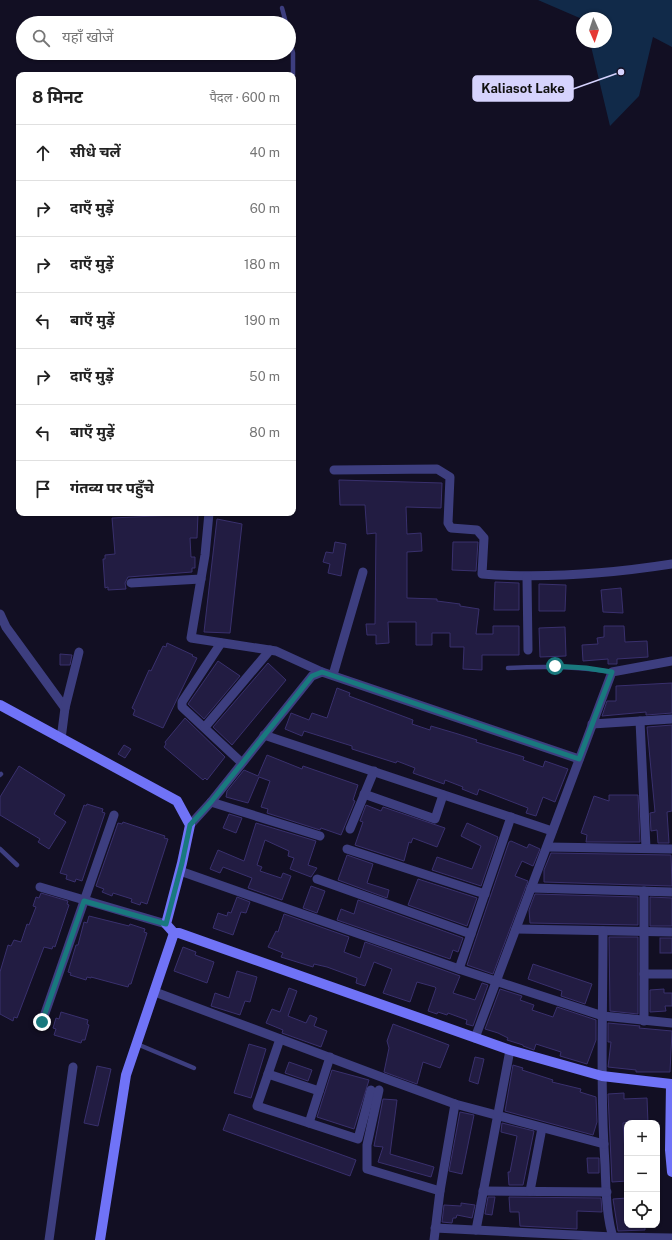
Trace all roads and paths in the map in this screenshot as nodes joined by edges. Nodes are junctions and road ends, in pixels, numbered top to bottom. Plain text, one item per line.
1 (282, 8) dead end
2 (284, 16) edge
3 (293, 60) edge
4 (293, 72) edge
5 (334, 470) dead end
6 (209, 516) edge
7 (672, 564) edge
8 (363, 572) dead end
9 (527, 577) junction
10 (201, 579) junction
11 (130, 582) dead end
12 (0, 614) edge
13 (221, 642) junction
14 (270, 650) junction
15 (528, 650) dead end
16 (79, 652) dead end
17 (672, 661) edge
18 (508, 668) dead end
19 (322, 672) junction
20 (612, 672) junction
21 (333, 675) junction
22 (0, 706) edge
23 (65, 708) junction
24 (672, 719) edge
25 (640, 722) junction
26 (592, 724) junction
27 (205, 727) junction
28 (264, 735) junction
29 (61, 739) junction
30 (579, 759) junction
31 (242, 763) junction
32 (374, 772) junction
33 (364, 794) junction
34 (443, 795) junction
35 (211, 802) junction
36 (114, 815) dead end
37 (511, 817) junction
38 (190, 825) junction
39 (350, 829) dead end
40 (552, 831) junction
41 (320, 836) dead end
42 (547, 847) junction
43 (646, 848) junction
44 (0, 849) edge
45 (347, 849) dead end
46 (672, 849) edge
47 (17, 865) dead end
48 (180, 871) junction
49 (317, 879) dead end
50 (40, 887) dead end
51 (531, 888) junction
52 (644, 891) junction
53 (672, 892) edge
54 (485, 894) junction
55 (84, 901) junction
56 (166, 924) junction
57 (516, 930) junction
58 (604, 931) junction
59 (644, 932) junction
60 (672, 932) edge
61 (174, 933) junction
62 (471, 934) junction
63 (459, 969) junction
64 (644, 974) junction
65 (672, 974) edge
66 (497, 981) junction
67 (155, 992) junction
68 (603, 1016) junction
69 (644, 1021) junction
70 (42, 1022) dead end
71 (672, 1023) edge
72 (280, 1038) junction
73 (475, 1038) junction
74 (137, 1044) junction
75 (510, 1050) junction
76 (330, 1057) junction
77 (73, 1068) dead end
78 (194, 1068) dead end
79 (268, 1074) junction
80 (602, 1076) junction
81 (672, 1084) edge
82 (319, 1091) junction
83 (455, 1104) junction
84 (498, 1116) junction
85 (309, 1123) junction
86 (542, 1128) junction
87 (604, 1144) junction
88 (671, 1150) edge
89 (672, 1172) edge
90 (440, 1191) junction
91 (483, 1191) junction
92 (530, 1191) junction
93 (607, 1192) junction
94 (435, 1228) junction
95 (476, 1230) junction
96 (613, 1238) edge
97 (672, 1238) edge
98 (49, 1240) edge
99 (100, 1240) edge
100 (434, 1240) edge

1 - 2 lane
3 - 4 lane
5 - 9 street
6 - 10 street
7 - 9 street
8 - 21 street
9 - 15 street
10 - 11 street
10 - 13 street
12 - 23 street
13 - 14 street
13 - 27 street
14 - 19 street
14 - 27 street
16 - 23 street
17 - 20 street
18 - 20 lane
19 - 21 street
19 - 28 street
20 - 26 street
21 - 30 street
22 - 29 street
23 - 29 street
24 - 25 street
25 - 26 street
25 - 43 street
26 - 30 street
27 - 31 street
28 - 31 street
28 - 32 street
29 - 38 street
30 - 40 street
31 - 35 street
32 - 33 street
32 - 34 street
33 - 34 street
33 - 39 street
34 - 37 street
35 - 38 street
35 - 41 street
36 - 55 street
37 - 40 street
37 - 54 street
38 - 48 street
40 - 42 street
42 - 43 street
42 - 51 street
43 - 46 street
44 - 47 lane
45 - 54 street
48 - 56 street
48 - 63 street
49 - 62 street
50 - 55 street
51 - 52 street
51 - 57 street
52 - 53 street
52 - 59 street
54 - 62 street
55 - 56 street
55 - 70 street
56 - 61 street
57 - 58 street
57 - 66 street
58 - 59 street
58 - 68 street
59 - 60 street
59 - 64 street
61 - 67 street
61 - 73 street
62 - 63 street
63 - 66 street
64 - 65 street
64 - 69 street
66 - 68 street
66 - 73 street
67 - 72 street
67 - 74 street
68 - 69 street
68 - 80 street
69 - 71 street
72 - 76 street
72 - 79 street
73 - 75 street
74 - 78 lane
74 - 99 street
75 - 80 street
75 - 84 street
76 - 82 street
76 - 83 street
77 - 98 street
79 - 82 street
79 - 85 street
80 - 81 street
80 - 87 street
81 - 88 street
82 - 85 street
83 - 84 street
83 - 90 street
84 - 86 street
84 - 91 street
85 - 90 street
86 - 87 street
86 - 92 street
87 - 93 street
88 - 89 street
90 - 94 street
91 - 92 street
91 - 95 street
92 - 93 street
93 - 96 street
94 - 95 street
94 - 100 street
95 - 96 street
96 - 97 street

